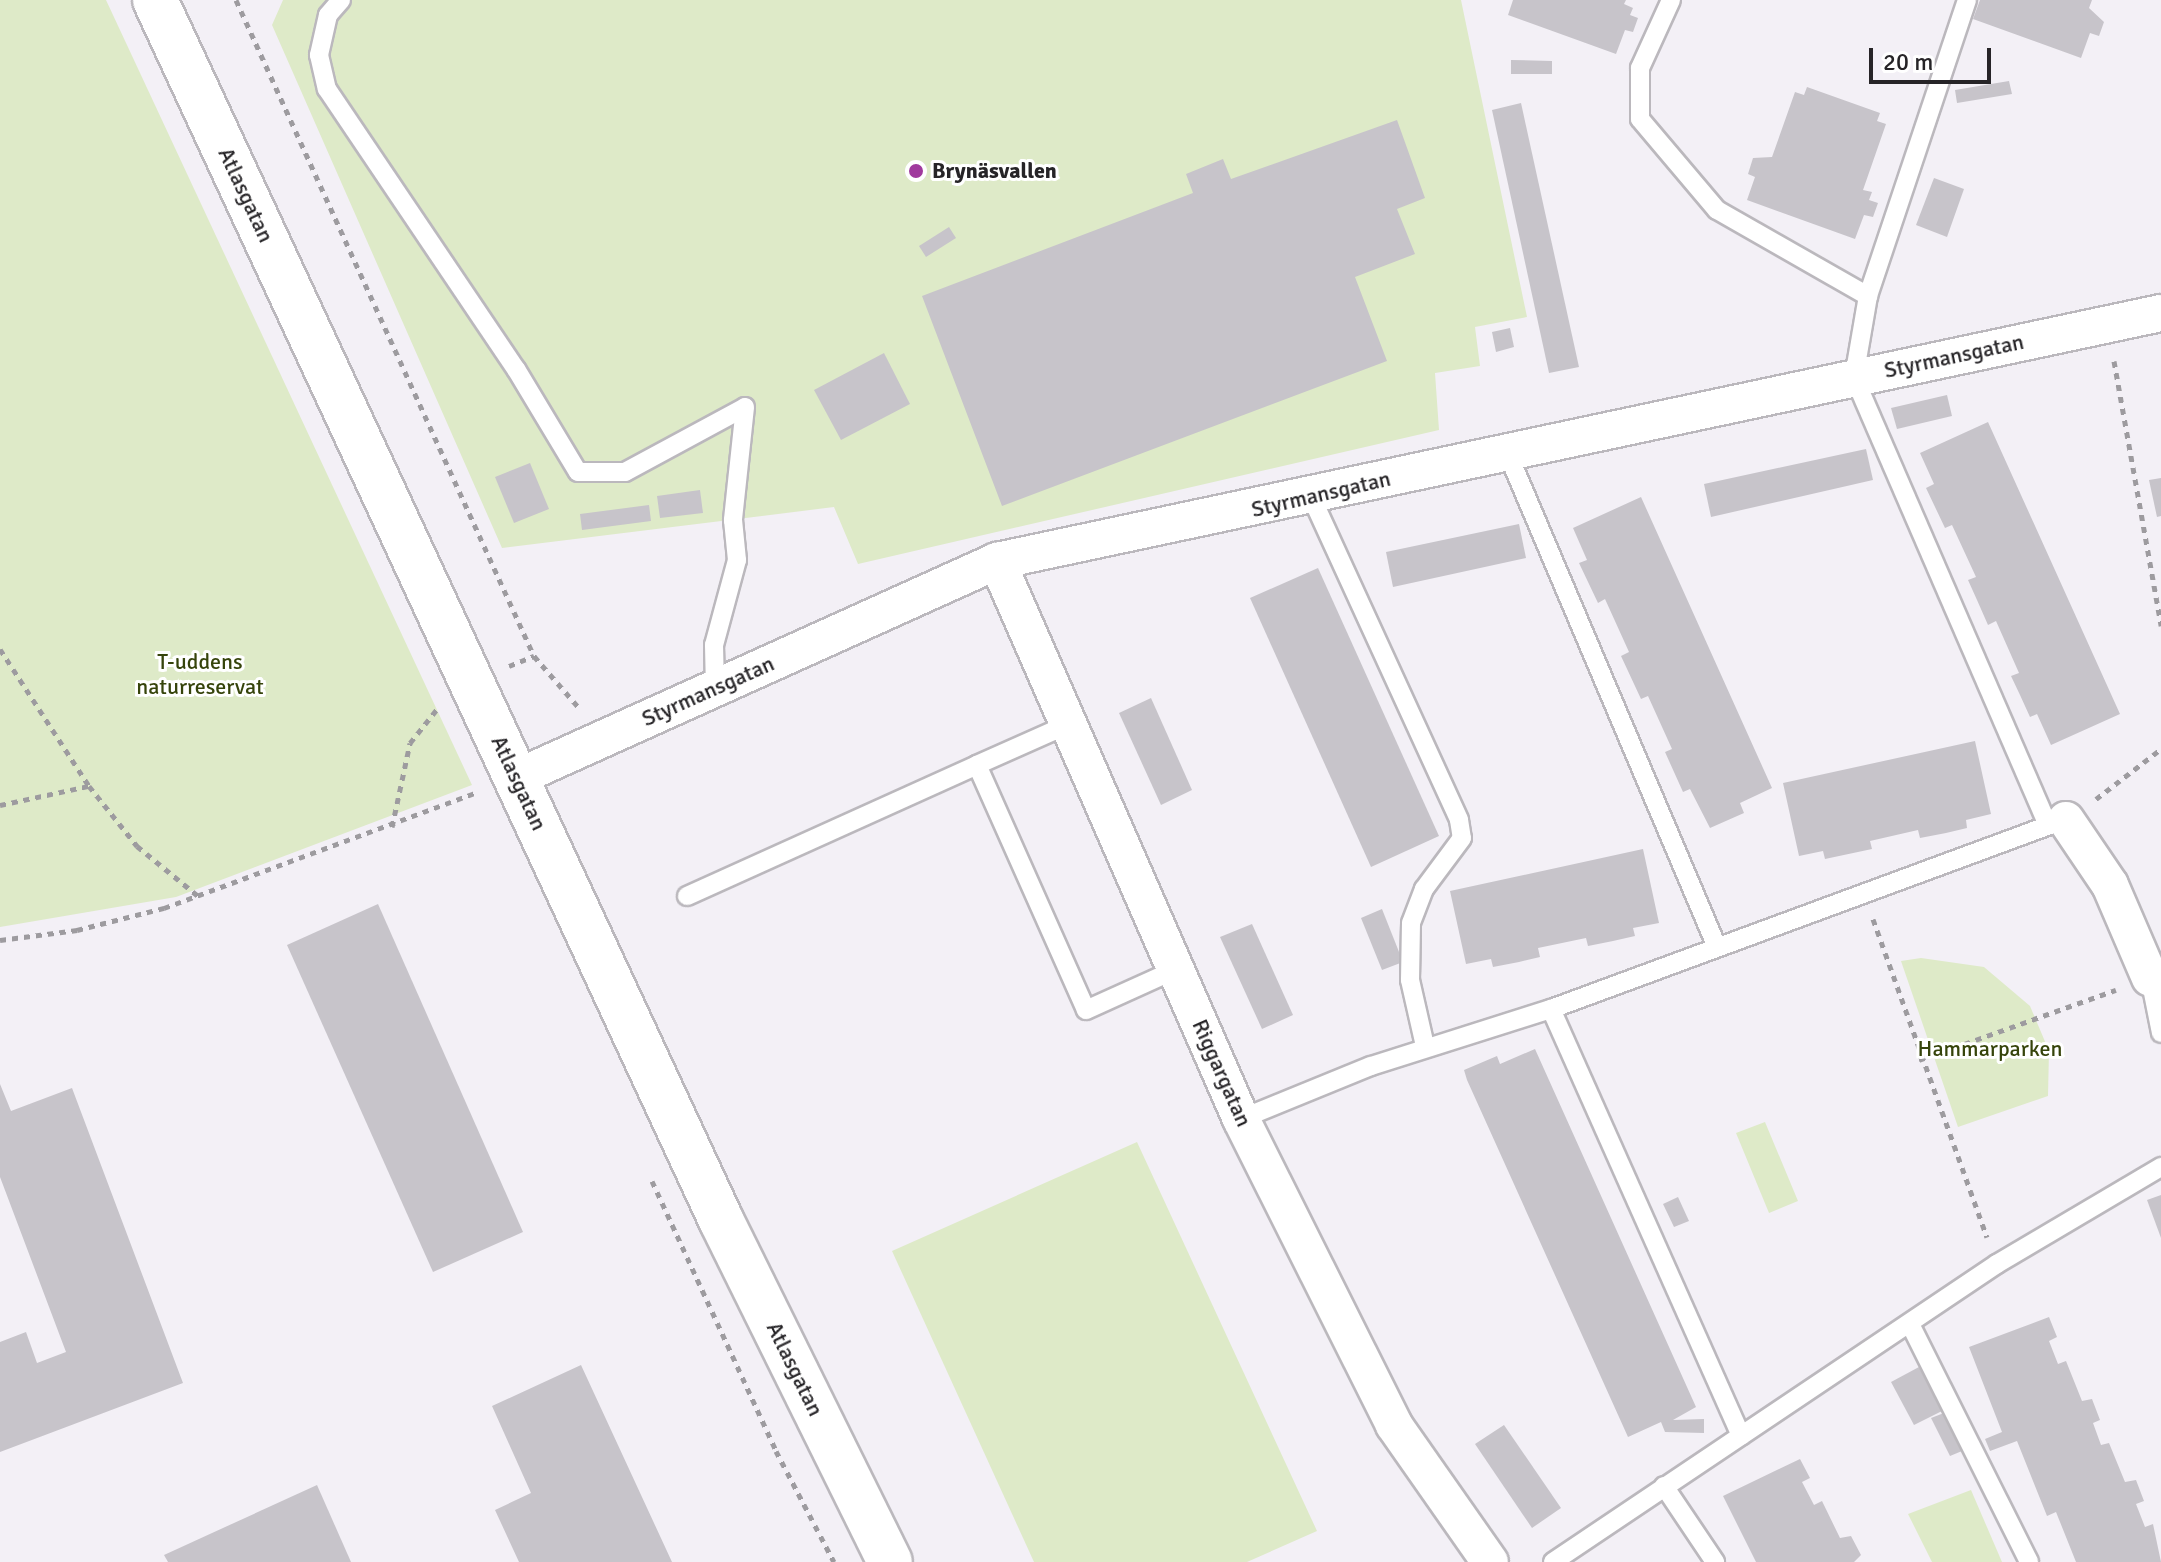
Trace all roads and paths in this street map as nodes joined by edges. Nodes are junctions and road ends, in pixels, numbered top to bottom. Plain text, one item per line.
1 (155, 0) edge
2 (236, 0) edge
3 (341, 0) edge
4 (1671, 0) edge
5 (1967, 0) edge
6 (1868, 296) junction
7 (2161, 313) edge
8 (2108, 324) junction
9 (1854, 377) junction
10 (1508, 454) junction
11 (1310, 494) junction
12 (997, 561) junction
13 (2161, 626) edge
14 (0, 649) edge
15 (715, 688) junction
16 (443, 701) dead end
17 (1069, 724) junction
18 (605, 738) junction
19 (2161, 749) edge
20 (977, 765) junction
21 (500, 784) junction
22 (89, 786) junction
23 (0, 805) edge
24 (2057, 823) junction
25 (392, 827) junction
26 (1865, 893) junction
27 (687, 896) dead end
28 (198, 897) junction
29 (0, 940) edge
30 (1717, 947) junction
31 (1177, 969) junction
32 (2150, 978) junction
33 (1551, 1009) junction
34 (2161, 1033) edge
35 (1425, 1046) junction
36 (1919, 1060) junction
37 (1241, 1119) junction
38 (2161, 1167) edge
39 (1997, 1264) junction
40 (1910, 1324) junction
41 (1741, 1436) junction
42 (1664, 1486) junction
43 (890, 1562) edge
44 (1490, 1562) edge
45 (1553, 1562) edge
46 (1715, 1562) edge
47 (2029, 1562) edge

1 - 21 street, Atlasgatan
2 - 18 path
3 - 15 lane
4 - 6 lane
5 - 6 lane
6 - 9 lane
7 - 8 street, Styrmansgatan
8 - 9 street, Styrmansgatan
8 - 13 path
9 - 10 street, Styrmansgatan
9 - 24 lane
10 - 11 street, Styrmansgatan
10 - 30 lane
11 - 12 street, Styrmansgatan
11 - 35 lane
12 - 15 street, Styrmansgatan
12 - 17 street, Riggargatan
14 - 22 path
15 - 18 street, Styrmansgatan
16 - 25 path
17 - 20 lane
17 - 31 street, Riggargatan
18 - 21 street, Styrmansgatan
19 - 24 path
20 - 27 lane
20 - 31 lane
21 - 25 path
21 - 43 street, Atlasgatan
22 - 23 path
22 - 28 path
24 - 26 lane
24 - 32 street
25 - 28 path
26 - 30 lane
26 - 36 path
28 - 29 path
30 - 33 lane
31 - 37 street, Riggargatan
32 - 34 lane
32 - 36 path
33 - 35 lane
33 - 41 lane
35 - 37 lane
36 - 39 path
37 - 44 street, Riggargatan
38 - 39 lane
39 - 40 lane
40 - 41 lane
40 - 47 lane
41 - 42 lane
42 - 45 lane
42 - 46 lane

